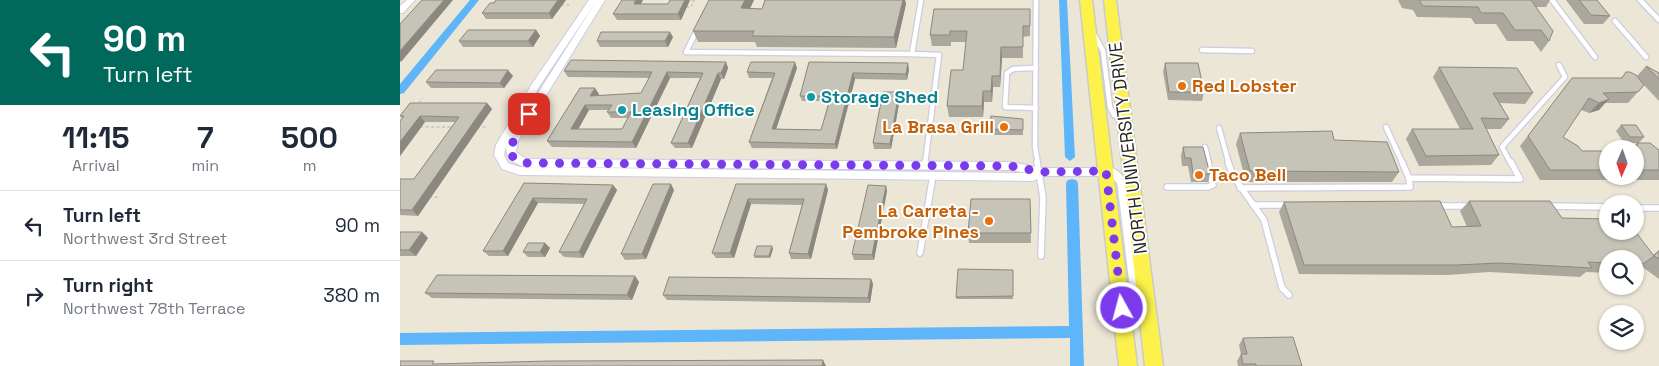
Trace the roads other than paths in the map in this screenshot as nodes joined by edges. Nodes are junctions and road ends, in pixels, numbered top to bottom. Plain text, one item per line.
1 (411, 0) edge
2 (593, 0) edge
3 (601, 0) edge
4 (921, 0) edge
5 (1036, 0) edge
6 (1086, 0) edge
7 (1110, 0) edge
8 (1552, 0) edge
9 (1640, 0) edge
10 (400, 12) edge
11 (1659, 20) edge
12 (1615, 21) dead end
13 (1089, 25) junction
14 (699, 26) edge
15 (1202, 50) dead end
16 (1252, 51) dead end
17 (912, 54) junction
18 (1595, 57) dead end
19 (1646, 58) dead end
20 (1559, 65) dead end
21 (1036, 68) junction
22 (1036, 108) junction
23 (1124, 122) junction
24 (1386, 127) dead end
25 (1219, 128) dead end
26 (1205, 146) edge
27 (925, 166) junction
28 (1106, 171) junction
29 (1041, 172) junction
30 (933, 175) junction
31 (1409, 178) junction
32 (1167, 186) dead end
33 (1240, 188) junction
34 (1253, 205) junction
35 (1292, 205) edge
36 (1426, 206) edge
37 (1474, 206) edge
38 (1541, 206) edge
39 (1599, 207) edge
40 (1644, 208) edge
41 (1659, 208) edge
42 (920, 253) dead end
43 (1042, 256) dead end
44 (1289, 295) dead end
45 (1146, 297) junction
46 (1128, 366) edge
47 (1154, 366) edge

1 - 10 street
2 - 30 street
3 - 27 street
4 - 17 lane
5 - 21 lane
6 - 13 main road, NORTH UNIVERSITY DRIVE
7 - 23 main road, NORTH UNIVERSITY DRIVE
8 - 18 lane
9 - 11 lane
12 - 19 lane
13 - 23 lane
13 - 28 main road, NORTH UNIVERSITY DRIVE
14 - 17 lane
15 - 16 lane
17 - 27 lane
20 - 31 lane
21 - 22 lane
21 - 22 lane
22 - 29 lane
23 - 45 main road, NORTH UNIVERSITY DRIVE
24 - 31 lane
25 - 33 lane
26 - 32 lane
27 - 29 street
28 - 29 street
28 - 45 street, NORTH UNIVERSITY DRIVE
28 - 46 main road, NORTH UNIVERSITY DRIVE
29 - 30 street
29 - 43 lane
30 - 42 lane
31 - 33 lane
33 - 34 lane
34 - 35 lane
34 - 44 lane
36 - 37 lane
38 - 39 lane
40 - 41 lane
45 - 47 main road, NORTH UNIVERSITY DRIVE

